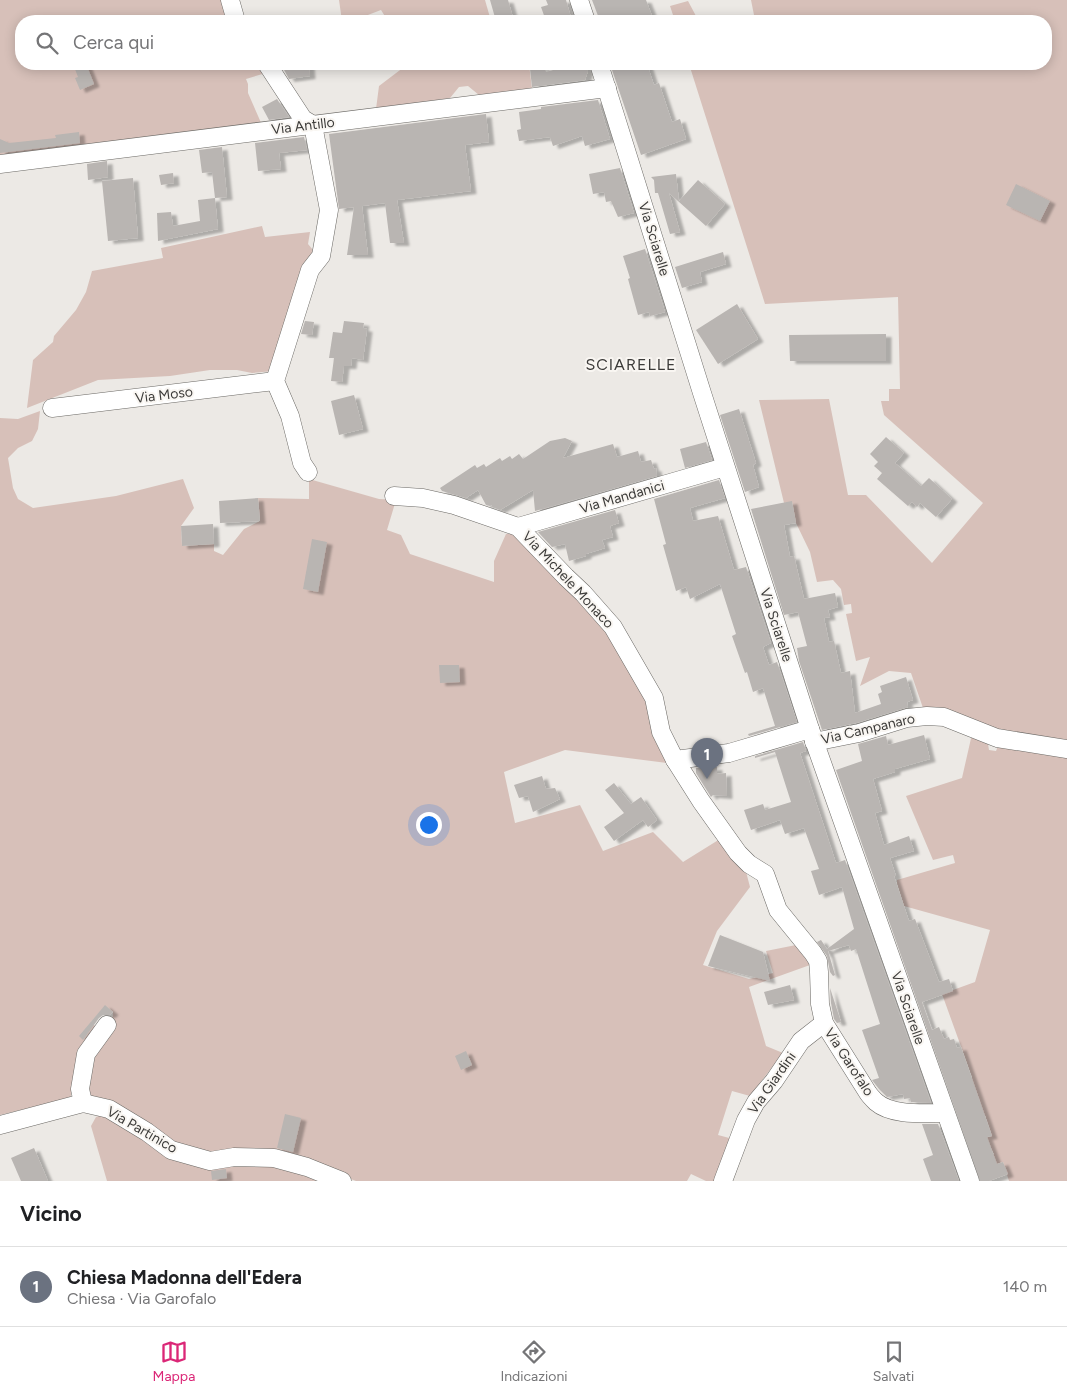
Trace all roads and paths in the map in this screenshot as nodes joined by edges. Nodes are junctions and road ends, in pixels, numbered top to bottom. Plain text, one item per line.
1 (230, 0) edge
2 (579, 0) edge
3 (234, 15) edge
4 (584, 15) edge
5 (271, 70) edge
6 (601, 70) edge
7 (606, 88) junction
8 (313, 125) junction
9 (0, 164) edge
10 (275, 381) junction
11 (52, 408) dead end
12 (725, 467) junction
13 (308, 472) dead end
14 (394, 496) dead end
15 (518, 527) junction
16 (812, 736) junction
17 (1067, 749) edge
18 (675, 760) junction
19 (824, 1023) junction
20 (107, 1025) dead end
21 (83, 1103) junction
22 (945, 1113) junction
23 (0, 1125) edge
24 (342, 1181) edge
25 (723, 1181) edge
26 (970, 1181) edge

1 - 3 street
2 - 4 street
5 - 8 street
6 - 7 street, Via Sciarelle
7 - 8 street, Via Antillo
7 - 12 street, Via Sciarelle
8 - 9 street, Via Antillo
8 - 10 street
10 - 11 street, Via Moso
10 - 13 street
12 - 15 street, Via Mandanici
12 - 16 street, Via Sciarelle
14 - 15 street, Via Michele Monaco
15 - 18 street, Via Michele Monaco
16 - 17 street, Via Campanaro
16 - 18 street
16 - 22 street, Via Sciarelle
18 - 19 street, Via Garofalo
19 - 22 street, Via Garofalo
19 - 25 street, Via Giardini
20 - 21 street
21 - 23 street, Via Partinico
21 - 24 street, Via Partinico
22 - 26 street, Via Sciarelle

